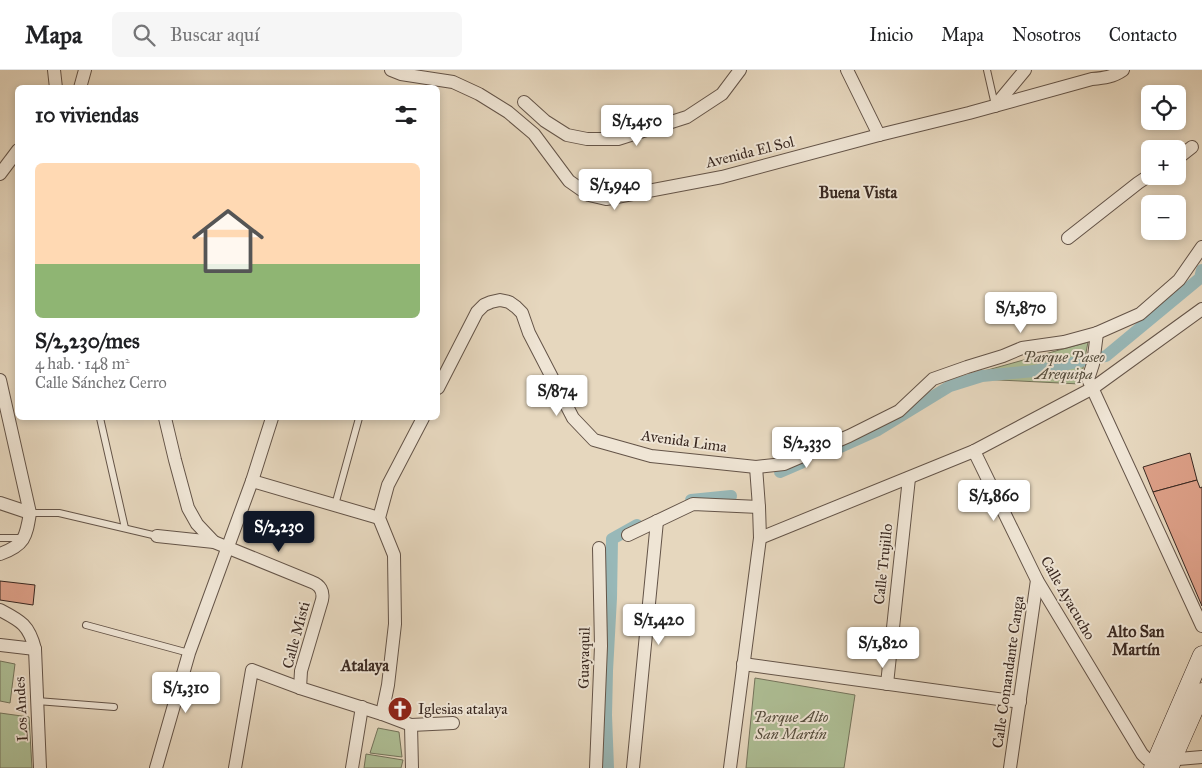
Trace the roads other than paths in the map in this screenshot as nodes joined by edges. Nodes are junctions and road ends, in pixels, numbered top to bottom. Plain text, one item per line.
1 (54, 70) edge
2 (85, 70) edge
3 (391, 70) edge
4 (740, 70) edge
5 (847, 70) edge
6 (987, 70) edge
7 (1025, 70) edge
8 (1123, 70) edge
9 (56, 85) edge
10 (81, 85) edge
11 (524, 102) dead end
12 (995, 106) junction
13 (879, 135) junction
14 (1192, 147) dead end
15 (1186, 152) edge
16 (15, 154) edge
17 (0, 174) edge
18 (1141, 181) edge
19 (1068, 238) dead end
20 (1202, 247) edge
21 (1202, 311) edge
22 (1097, 333) junction
23 (0, 380) edge
24 (440, 384) edge
25 (1093, 388) junction
26 (100, 420) edge
27 (165, 420) edge
28 (271, 420) edge
29 (358, 420) edge
30 (421, 420) edge
31 (974, 451) junction
32 (756, 467) junction
33 (909, 478) junction
34 (252, 481) junction
35 (0, 503) edge
36 (335, 505) junction
37 (759, 507) junction
38 (30, 513) junction
39 (379, 518) junction
40 (657, 521) junction
41 (125, 528) junction
42 (628, 535) dead end
43 (157, 536) joint
44 (0, 538) edge
45 (24, 538) junction
46 (760, 538) junction
47 (214, 542) junction
48 (227, 547) junction
49 (599, 548) dead end
50 (0, 554) edge
51 (1037, 580) junction
52 (0, 610) edge
53 (86, 625) dead end
54 (1202, 626) edge
55 (0, 645) edge
56 (35, 649) junction
57 (189, 653) junction
58 (1202, 655) edge
59 (743, 664) junction
60 (887, 684) junction
61 (300, 688) junction
62 (1202, 692) edge
63 (37, 701) junction
64 (1020, 702) junction
65 (114, 707) dead end
66 (362, 707) junction
67 (382, 714) junction
68 (453, 723) dead end
69 (411, 726) junction
70 (1202, 758) edge
71 (1162, 764) edge
72 (40, 768) edge
73 (156, 768) edge
74 (235, 768) edge
75 (352, 768) edge
76 (412, 768) edge
77 (596, 768) edge
78 (633, 768) edge
79 (730, 768) edge
80 (1010, 768) edge

1 - 9 street
2 - 10 street
3 - 13 street, Avenida El Sol
4 - 11 street
5 - 13 street
6 - 12 lane
7 - 12 street
8 - 12 street, Avenida El Sol
12 - 13 street, Avenida El Sol
14 - 15 street
16 - 17 street
18 - 19 street
20 - 22 street, Avenida Lima
21 - 25 street
22 - 25 street
22 - 32 street, Avenida Lima
23 - 38 street
24 - 32 street, Avenida Lima
25 - 31 street
25 - 54 street
26 - 41 lane
27 - 47 street
28 - 34 street
29 - 36 lane
30 - 39 street
31 - 33 street
31 - 51 street, Calle Ayacucho
32 - 37 street
33 - 46 street
33 - 60 street, Calle Trujillo
34 - 36 street
34 - 48 street
35 - 38 street
36 - 39 street
37 - 40 street
37 - 46 street
38 - 41 lane
38 - 45 street
39 - 67 street
40 - 42 street
40 - 78 street
41 - 43 lane
43 - 47 street
44 - 45 lane
45 - 50 street
46 - 59 street
47 - 48 street
48 - 57 street
48 - 61 street, Calle Misti
49 - 77 street, Guayaquil
51 - 64 street, Calle Comandante Canga
51 - 71 street, Calle Ayacucho
52 - 56 street
53 - 57 lane
55 - 56 street
56 - 63 street, Los Andes
57 - 73 street
58 - 71 street
59 - 60 street
59 - 79 street
60 - 64 street
61 - 66 street
61 - 74 street
62 - 71 street
63 - 65 lane
63 - 72 street, Los Andes
64 - 80 street, Calle Comandante Canga
66 - 67 street
66 - 75 street
67 - 69 street
68 - 69 street
69 - 76 street
70 - 71 street

